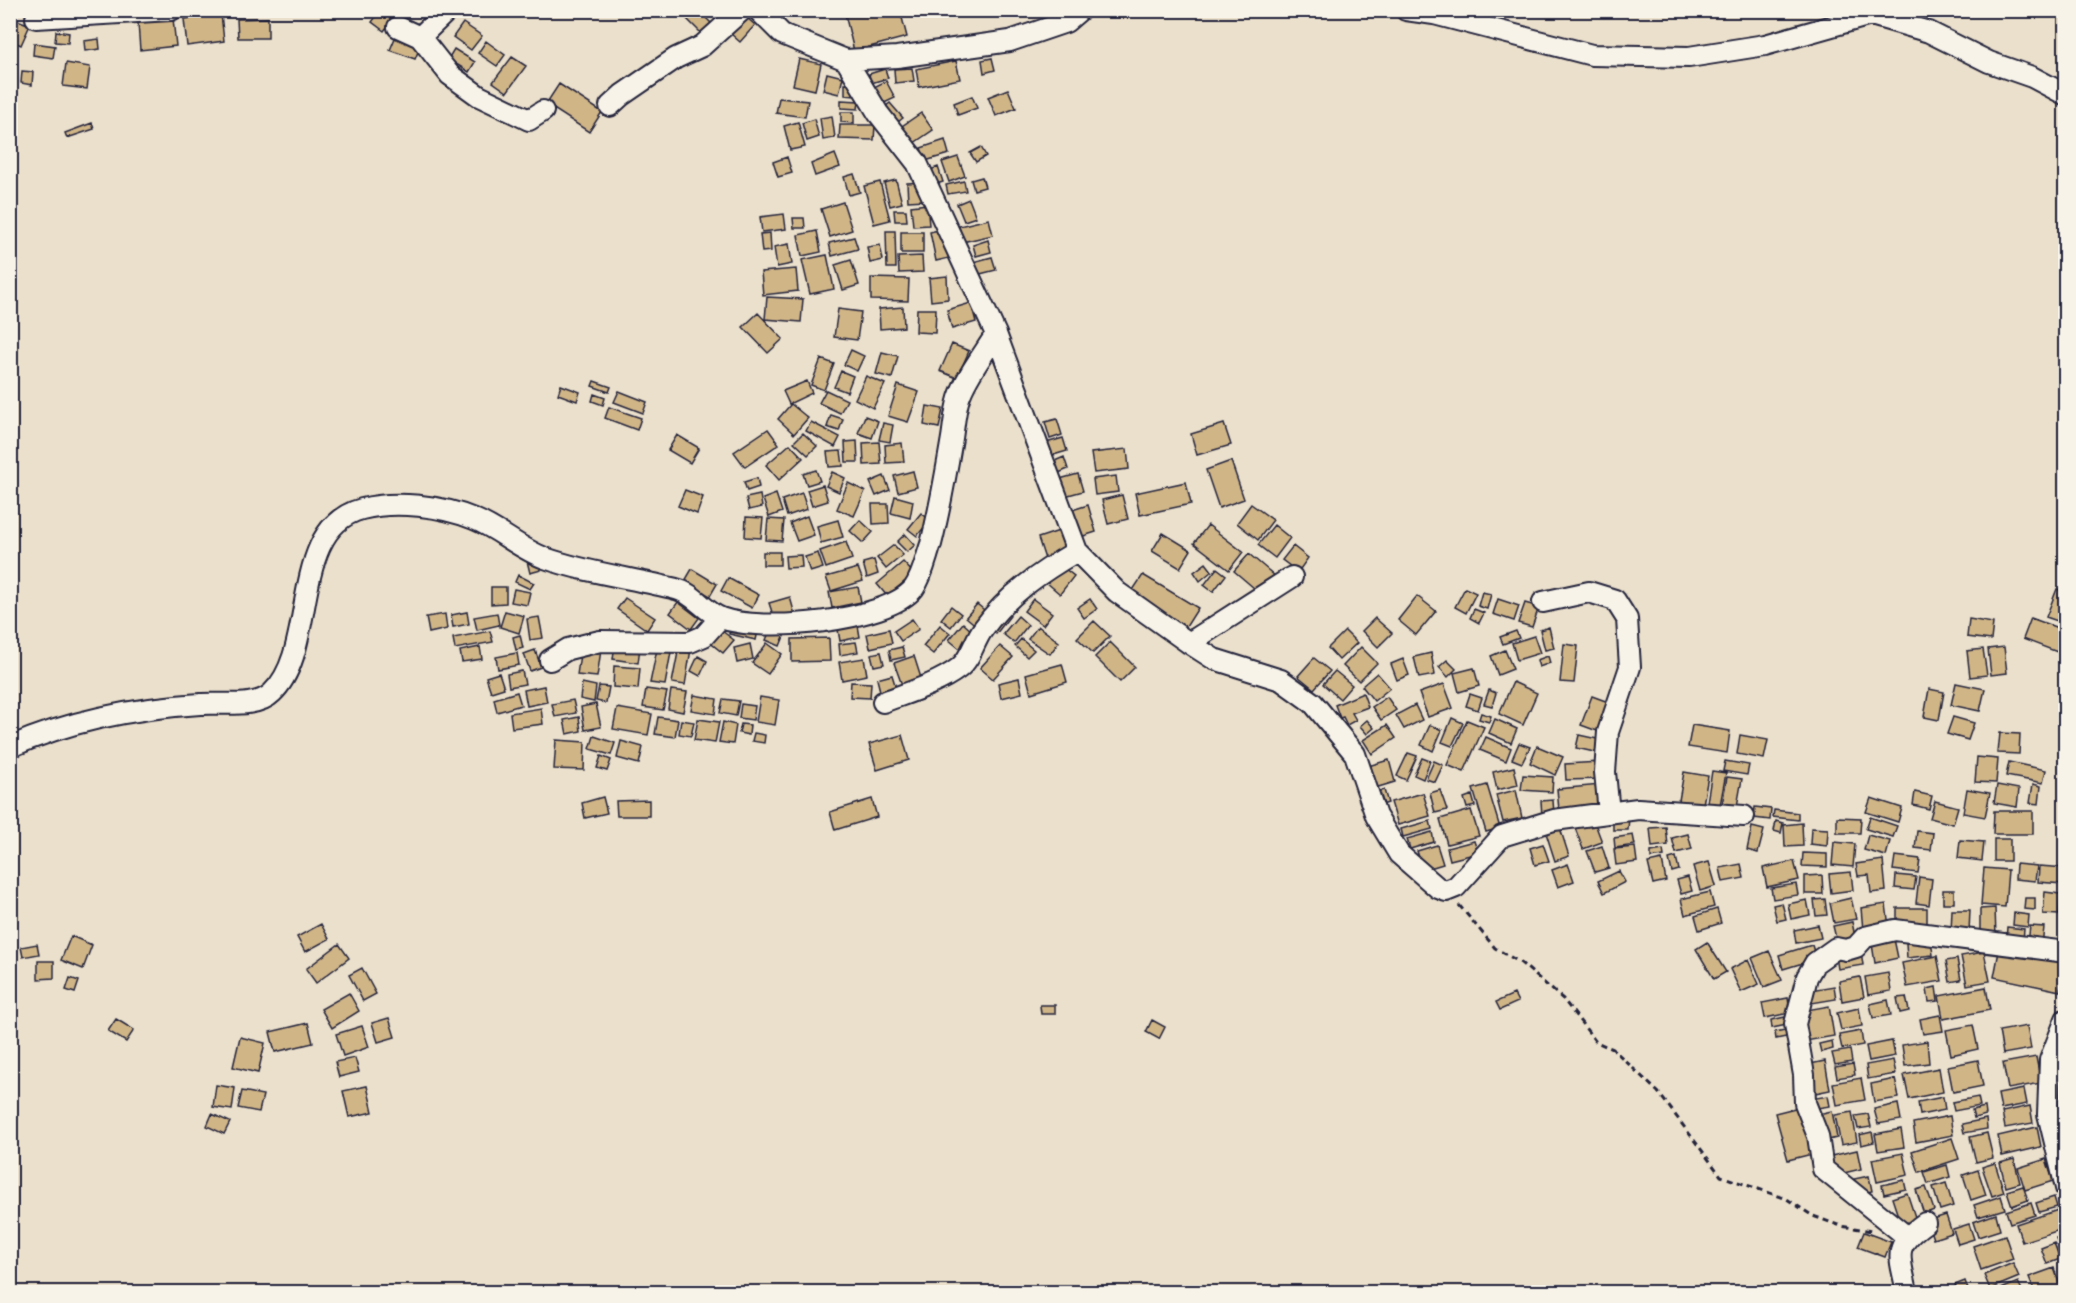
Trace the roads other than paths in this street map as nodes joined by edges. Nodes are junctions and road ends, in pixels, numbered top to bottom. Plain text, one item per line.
1 (171, 10) edge
2 (448, 10) edge
3 (742, 10) edge
4 (758, 10) edge
5 (1080, 10) edge
6 (1406, 10) edge
7 (36, 18) dead end
8 (398, 27) dead end
9 (420, 37) junction
10 (846, 60) junction
11 (2066, 95) edge
12 (610, 106) dead end
13 (543, 111) dead end
14 (996, 334) junction
15 (1077, 551) junction
16 (1292, 578) dead end
17 (1543, 602) dead end
18 (720, 618) junction
19 (1189, 643) junction
20 (549, 660) dead end
21 (883, 702) dead end
22 (10, 747) edge
23 (1609, 813) junction
24 (1744, 816) dead end
25 (2066, 952) edge
26 (2066, 1019) edge
27 (2066, 1188) edge
28 (1925, 1223) dead end
29 (1902, 1232) junction
30 (1906, 1293) edge

1 - 7 street
2 - 9 street
3 - 12 street
4 - 10 street
5 - 10 street
6 - 11 street
8 - 9 street
9 - 13 street
10 - 14 street
14 - 15 street
14 - 18 street
15 - 19 street
15 - 21 street
16 - 19 street
17 - 23 street
18 - 20 street
18 - 22 street
19 - 23 street
23 - 24 street
25 - 29 street
26 - 27 street
28 - 29 street
29 - 30 street

